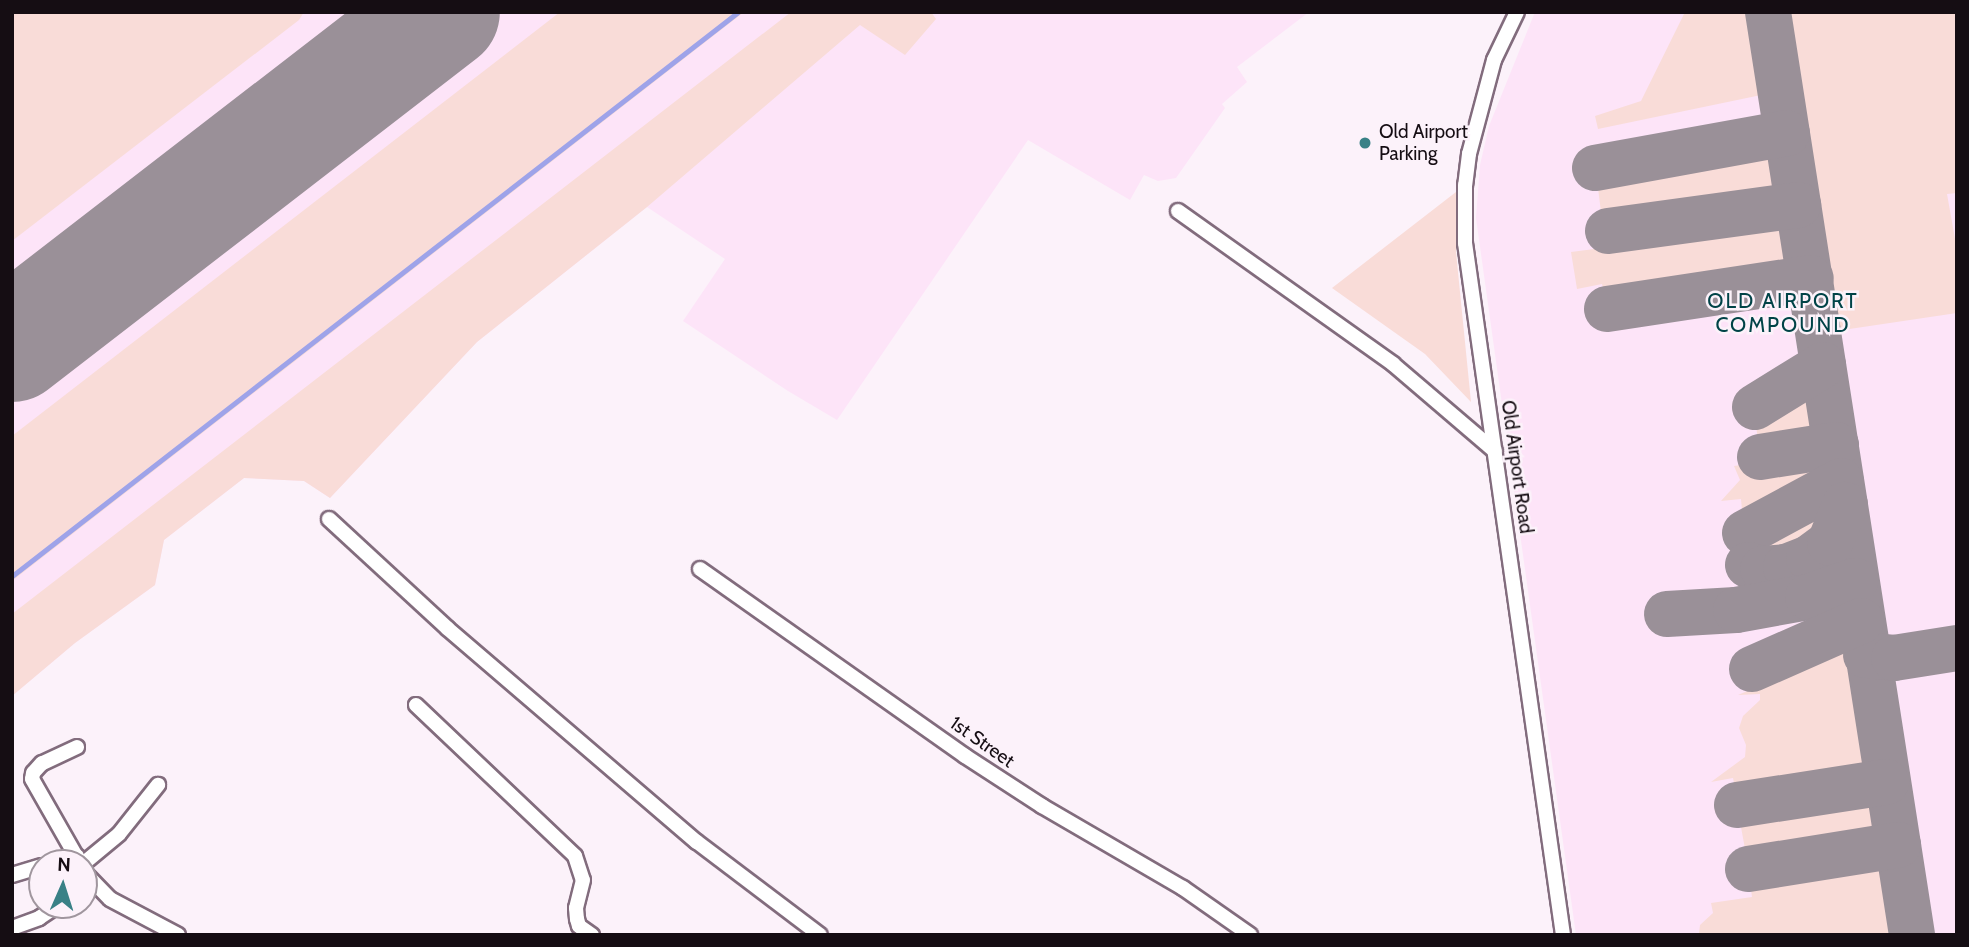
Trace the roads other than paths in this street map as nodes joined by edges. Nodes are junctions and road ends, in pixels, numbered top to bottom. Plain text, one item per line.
1 (1517, 12) edge
2 (1178, 211) dead end
3 (1495, 451) junction
4 (330, 519) dead end
5 (700, 569) dead end
6 (416, 705) dead end
7 (77, 747) dead end
8 (158, 785) dead end
9 (73, 849) edge
10 (97, 849) edge
11 (98, 887) edge
12 (36, 919) edge
13 (12, 928) edge
14 (178, 935) edge
15 (592, 935) edge
16 (820, 935) edge
17 (1250, 935) edge
18 (1563, 935) edge

1 - 3 street, Old Airport Road
2 - 3 street
3 - 18 street, Old Airport Road
4 - 16 street
5 - 17 street, 1st Street
6 - 15 street
7 - 9 street
8 - 10 street
11 - 14 street
12 - 13 street

